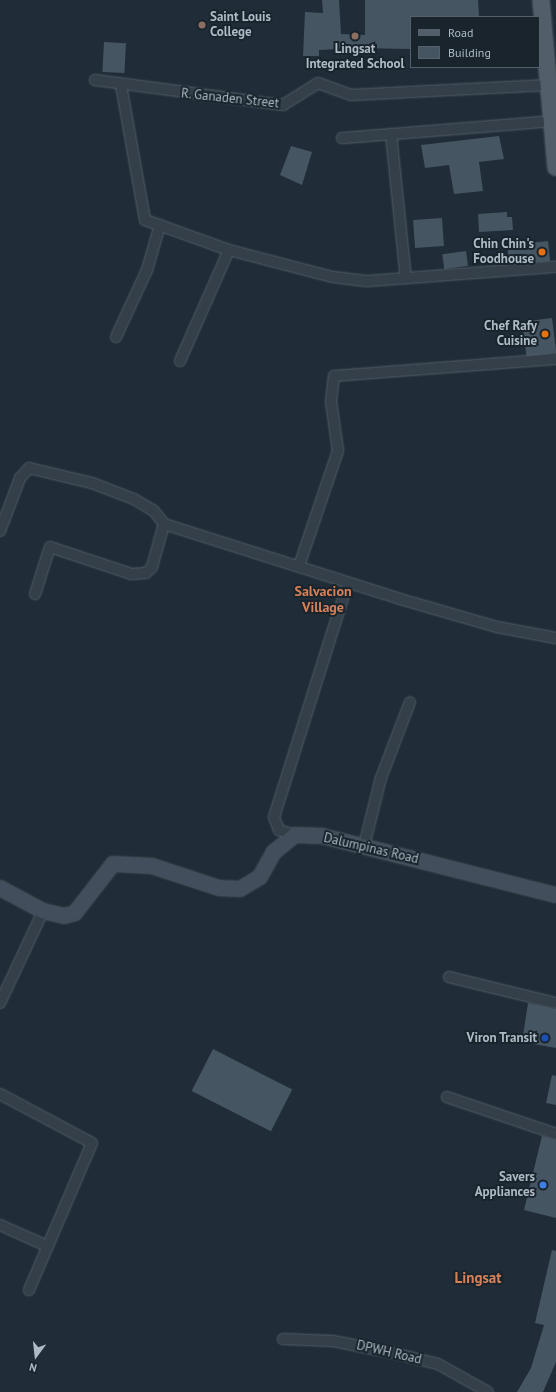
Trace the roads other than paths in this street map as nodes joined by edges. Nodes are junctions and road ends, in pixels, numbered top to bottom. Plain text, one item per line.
1 (541, 0) edge
2 (550, 44) edge
3 (95, 80) dead end
4 (121, 85) junction
5 (549, 85) junction
6 (552, 121) junction
7 (390, 134) junction
8 (342, 138) dead end
9 (556, 167) edge
10 (160, 225) junction
11 (229, 250) junction
12 (556, 267) edge
13 (406, 278) junction
14 (116, 337) dead end
15 (556, 359) edge
16 (180, 361) dead end
17 (164, 524) junction
18 (0, 531) edge
19 (299, 566) junction
20 (348, 582) junction
21 (35, 594) dead end
22 (556, 638) edge
23 (410, 702) dead end
24 (296, 835) junction
25 (364, 846) junction
26 (0, 888) edge
27 (556, 895) edge
28 (43, 911) junction
29 (450, 977) dead end
30 (0, 1003) edge
31 (556, 1003) edge
32 (0, 1094) edge
33 (447, 1097) dead end
34 (556, 1134) edge
35 (0, 1225) edge
36 (48, 1246) junction
37 (29, 1290) dead end
38 (283, 1339) dead end
39 (488, 1392) edge

1 - 2 main road
2 - 5 main road
3 - 4 street, R. Ganaden Street
4 - 5 street, R. Ganaden Street
4 - 10 street
5 - 6 main road
6 - 7 street
6 - 9 main road
7 - 8 street
7 - 13 street
10 - 11 street
10 - 14 street
11 - 13 street
11 - 16 street
12 - 13 street
15 - 19 street
17 - 18 street
17 - 19 street
17 - 21 street
19 - 20 street
20 - 22 street
20 - 24 street
23 - 25 street
24 - 25 street, Dalumpinas Road
24 - 28 street
25 - 27 street, Dalumpinas Road
26 - 28 street
28 - 30 street
29 - 31 street
32 - 36 street
33 - 34 street
35 - 36 street
36 - 37 street
38 - 39 street, DPWH Road

